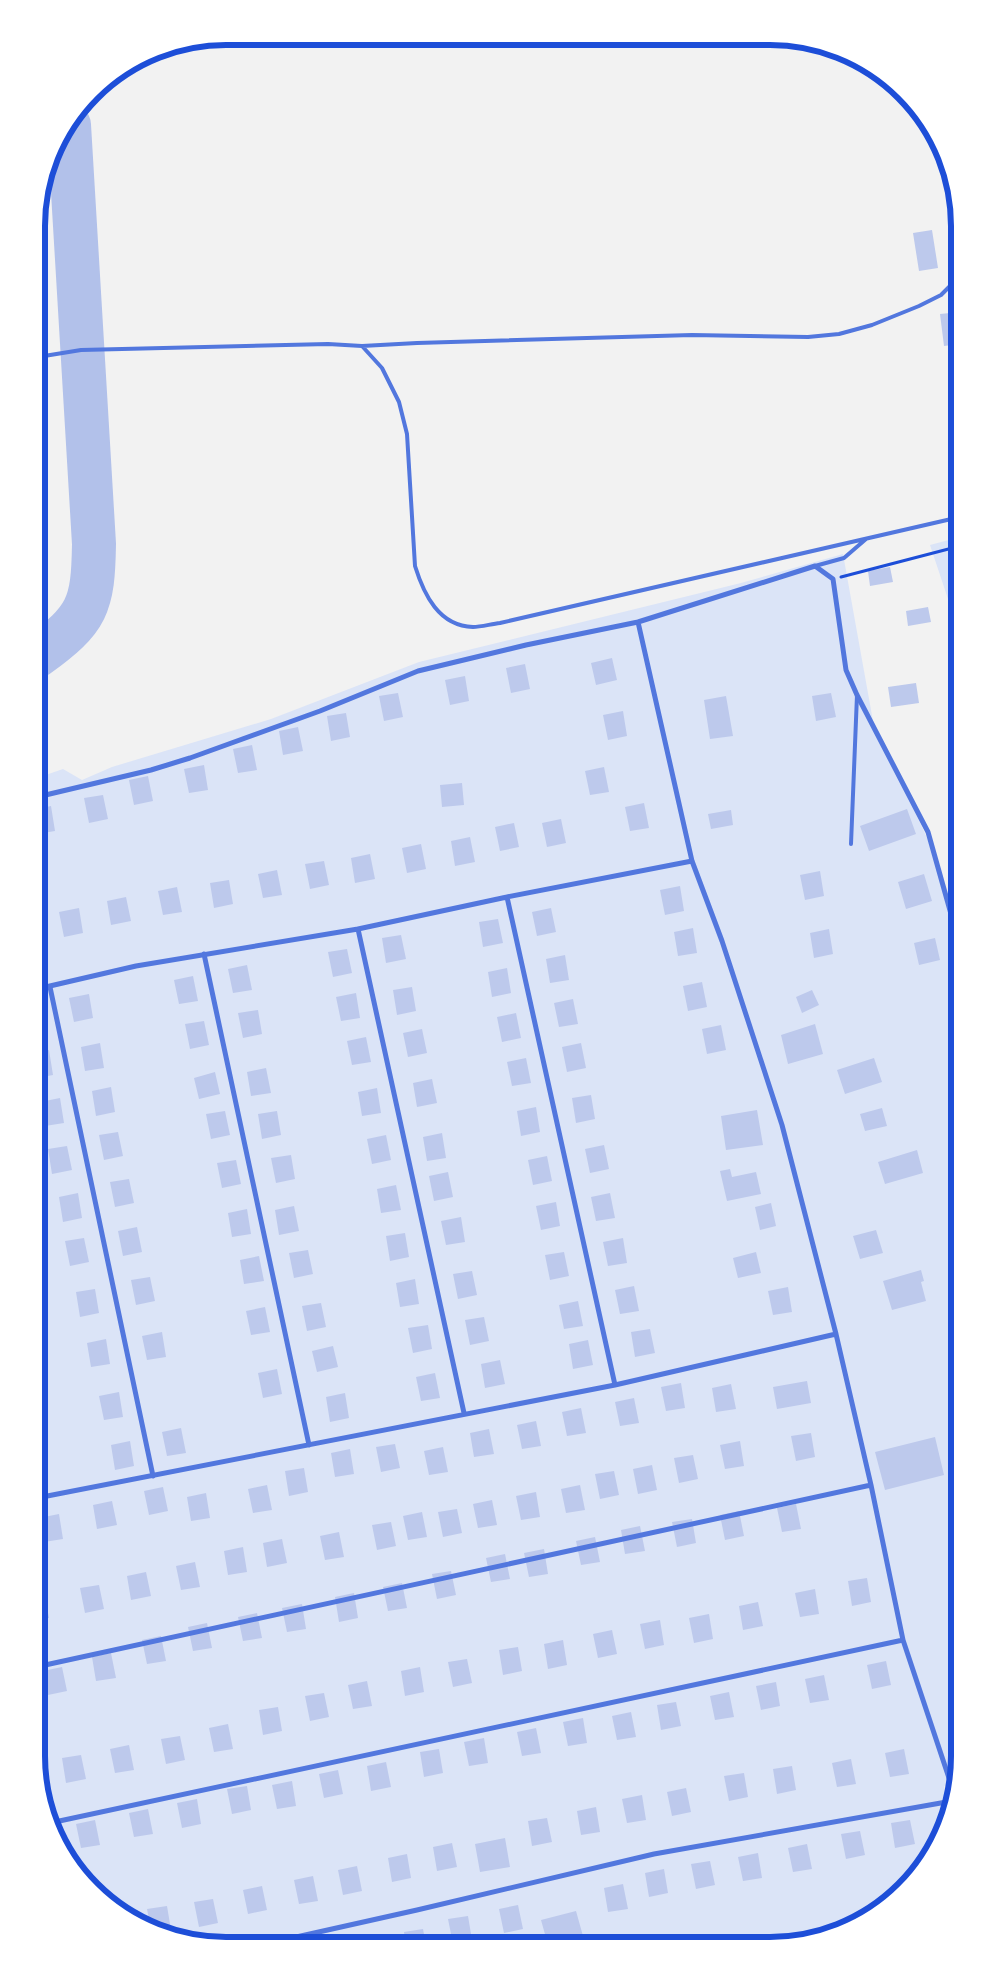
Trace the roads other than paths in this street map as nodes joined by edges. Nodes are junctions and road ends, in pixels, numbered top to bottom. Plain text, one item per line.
1 (951, 285) edge
2 (362, 346) junction
3 (45, 355) edge
4 (951, 518) edge
5 (868, 538) junction
6 (814, 566) junction
7 (638, 622) junction
8 (857, 695) junction
9 (45, 796) edge
10 (852, 844) dead end
11 (692, 861) junction
12 (507, 897) junction
13 (951, 914) edge
14 (358, 929) junction
15 (204, 954) junction
16 (50, 987) junction
17 (45, 988) edge
18 (836, 1334) junction
19 (615, 1385) junction
20 (464, 1413) junction
21 (309, 1445) junction
22 (153, 1476) junction
23 (871, 1485) junction
24 (45, 1496) edge
25 (903, 1640) junction
26 (45, 1665) edge
27 (949, 1778) edge
28 (945, 1802) edge
29 (58, 1821) edge
30 (296, 1937) edge

1 - 2 lane
2 - 3 lane
2 - 5 lane
4 - 5 lane
5 - 6 lane
6 - 7 street
6 - 8 street
7 - 9 street
7 - 11 street
8 - 10 lane
8 - 13 street
11 - 12 street
11 - 18 street
12 - 14 street
12 - 19 street
14 - 15 street
14 - 20 street
15 - 16 street
15 - 21 street
16 - 17 street
16 - 22 street
18 - 19 street
18 - 23 street
19 - 20 street
20 - 21 street
21 - 22 street
22 - 24 street
23 - 25 street
23 - 26 street
25 - 27 street
25 - 29 street
28 - 30 street

